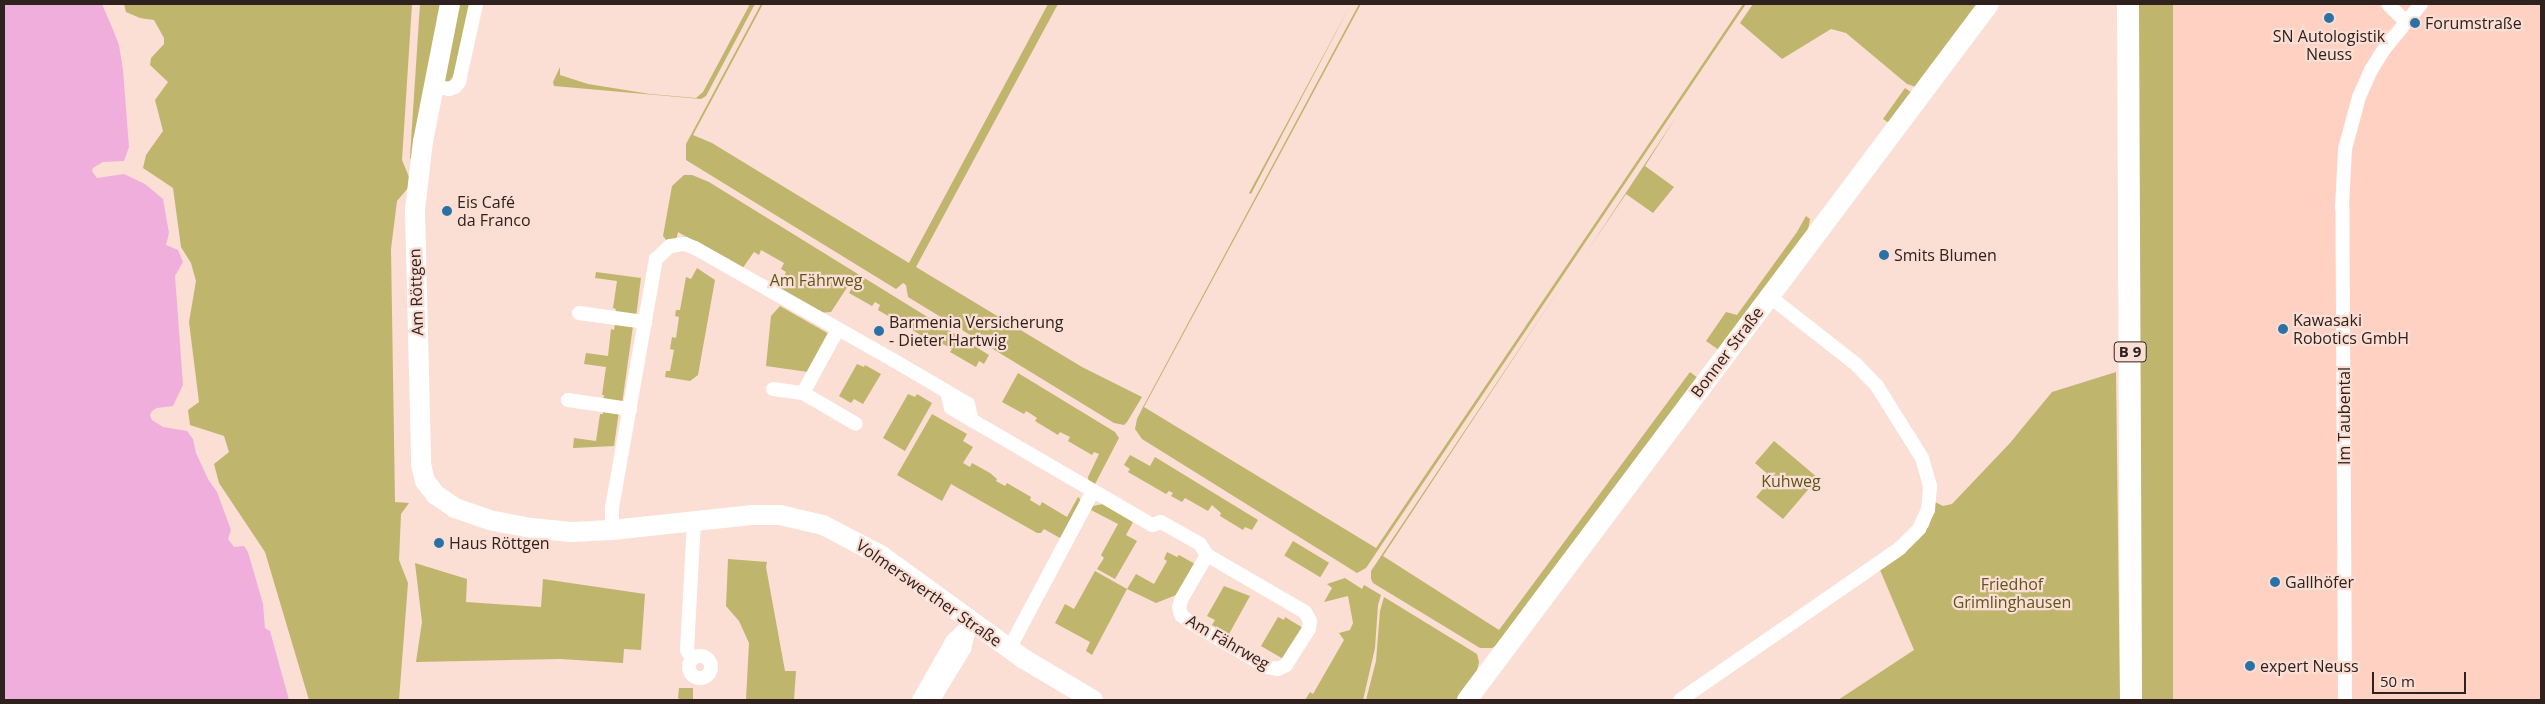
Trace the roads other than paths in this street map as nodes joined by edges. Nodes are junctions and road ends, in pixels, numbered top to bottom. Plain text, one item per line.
1 (450, 4) edge
2 (476, 4) edge
3 (1988, 4) edge
4 (2128, 4) edge
5 (2388, 4) edge
6 (2421, 4) edge
7 (2406, 21) junction
8 (435, 86) junction
9 (1768, 296) junction
10 (579, 313) dead end
11 (645, 322) junction
12 (838, 329) junction
13 (773, 389) dead end
14 (803, 393) junction
15 (568, 400) dead end
16 (630, 409) junction
17 (856, 424) dead end
18 (1093, 492) junction
19 (436, 495) joint
20 (694, 521) junction
21 (612, 530) junction
22 (1208, 556) junction
23 (971, 622) junction
24 (1009, 648) junction
25 (692, 659) dead end
26 (919, 700) edge
27 (933, 700) edge
28 (1093, 700) edge
29 (1467, 700) edge
30 (1680, 700) edge
31 (2131, 700) edge
32 (2345, 700) edge

1 - 8 street, Am Röttgen
2 - 8 street
3 - 9 street, Bonner Straße
4 - 31 main road, B 9
5 - 7 street
6 - 7 street, Im Taubental
7 - 32 street, Im Taubental
8 - 19 street, Am Röttgen
9 - 29 street, Bonner Straße
9 - 30 street
10 - 11 street
11 - 12 street, Am Fährweg
11 - 16 street, Am Fährweg
12 - 14 street
12 - 18 street, Am Fährweg
13 - 14 street
14 - 17 street
15 - 16 street
16 - 21 street, Am Fährweg
18 - 22 street, Am Fährweg
18 - 24 street
19 - 21 street, Volmerswerther Straße
20 - 21 street, Volmerswerther Straße
20 - 23 street, Volmerswerther Straße
20 - 25 street
22 - 22 street, Am Fährweg
23 - 24 street, Volmerswerther Straße
23 - 26 street
23 - 27 street
24 - 28 street, Volmerswerther Straße

